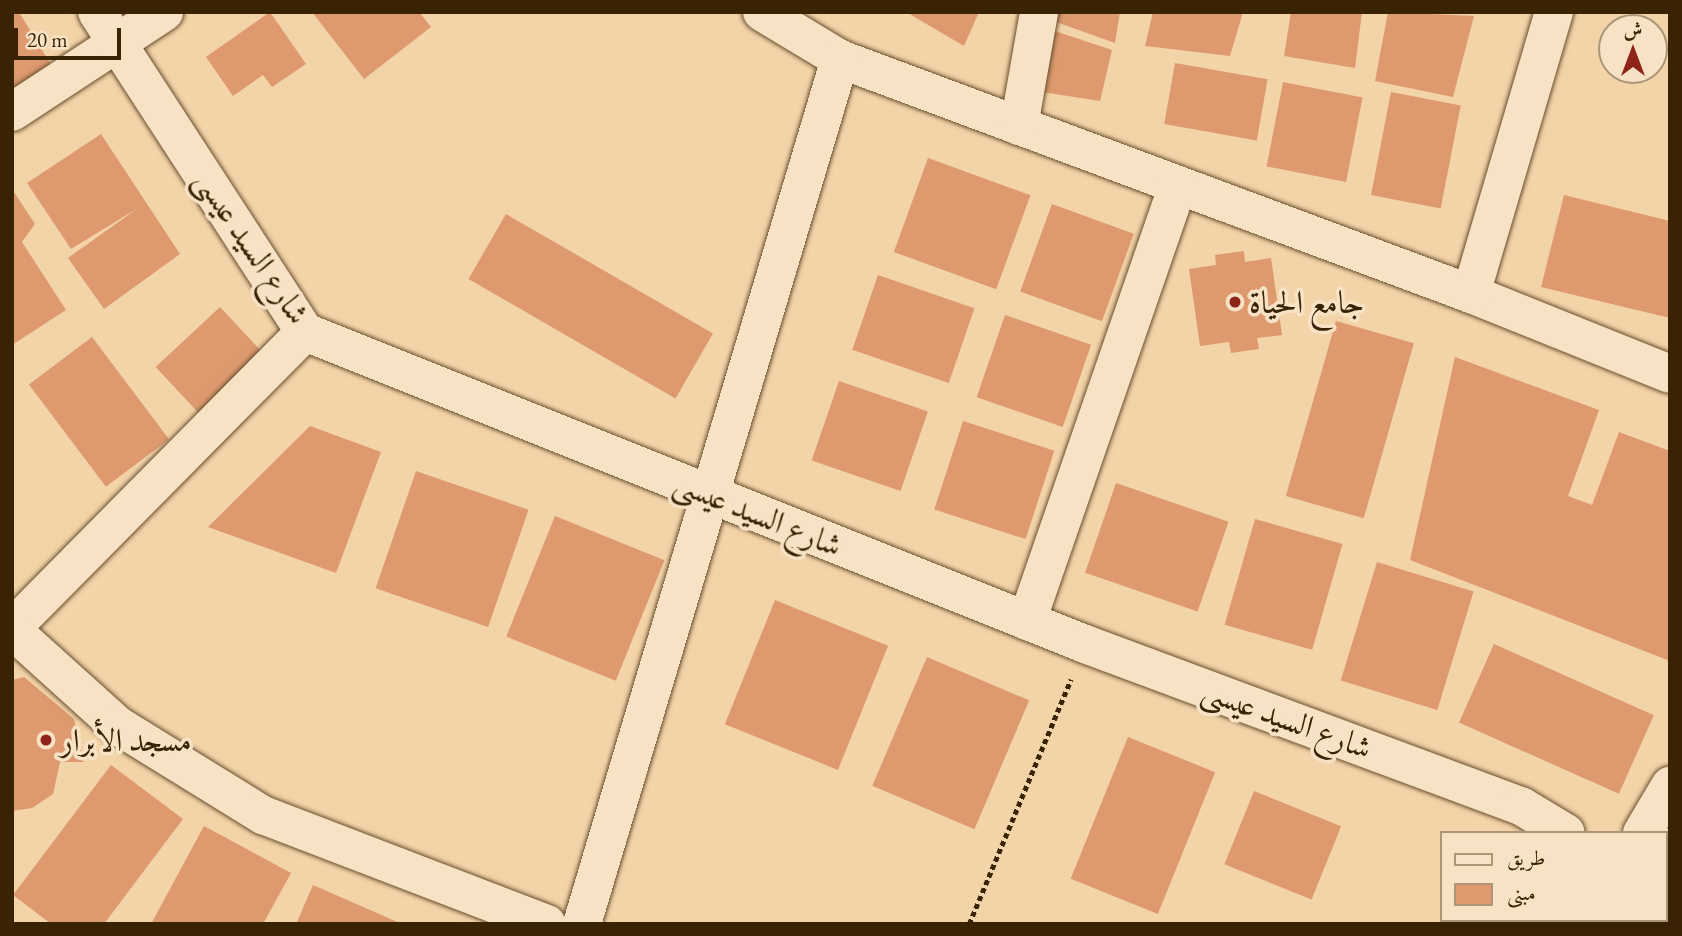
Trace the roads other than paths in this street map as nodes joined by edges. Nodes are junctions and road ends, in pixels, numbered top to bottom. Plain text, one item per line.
1 (164, 12) edge
2 (762, 12) edge
3 (1039, 12) edge
4 (1554, 12) edge
5 (107, 28) edge
6 (840, 59) junction
7 (12, 112) edge
8 (1019, 126) junction
9 (1178, 185) junction
10 (1471, 294) junction
11 (305, 332) junction
12 (1670, 374) edge
13 (712, 495) junction
14 (1027, 621) junction
15 (12, 629) edge
16 (1670, 786) edge
17 (1563, 831) edge
18 (1643, 831) edge
19 (547, 924) edge
20 (582, 924) edge

1 - 5 street
2 - 6 street
3 - 8 street
4 - 10 street
5 - 7 street
5 - 11 street, شارع السيد عيسى
6 - 8 street
6 - 13 street
8 - 9 street
9 - 10 street
9 - 14 street
10 - 12 street
11 - 13 street, شارع السيد عيسى
11 - 15 street
13 - 14 street, شارع السيد عيسى
13 - 20 street
14 - 17 street, شارع السيد عيسى
15 - 19 street
16 - 18 street

